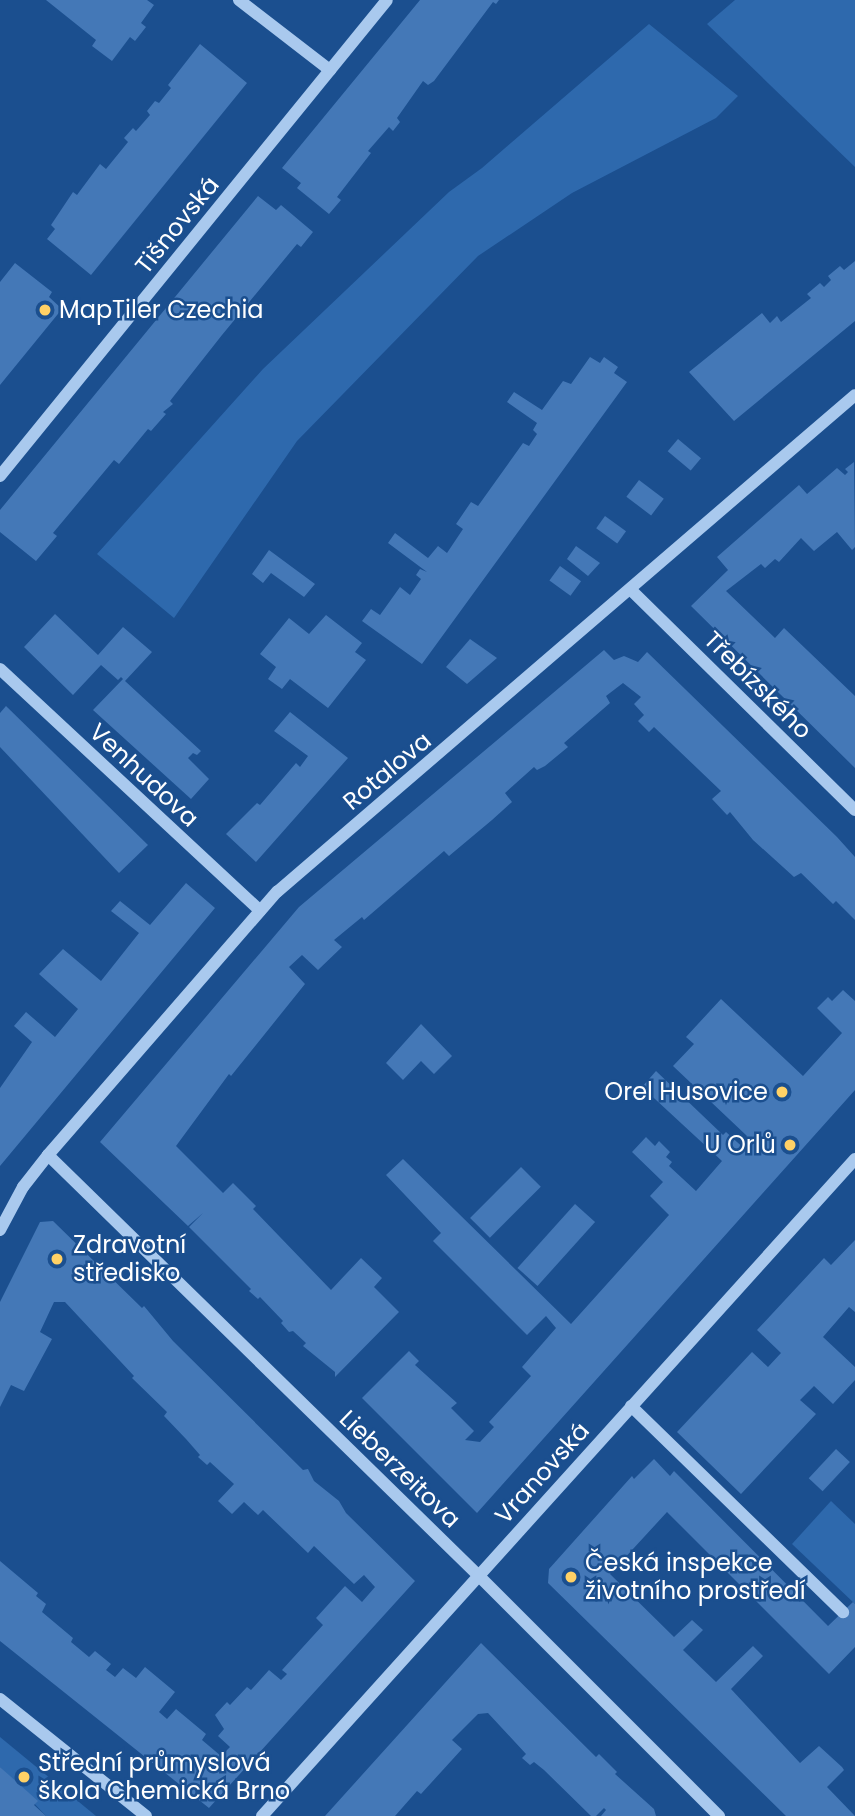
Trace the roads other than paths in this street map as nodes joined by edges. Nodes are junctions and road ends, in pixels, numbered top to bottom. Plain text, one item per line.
1 (239, 0) edge
2 (387, 0) edge
3 (330, 70) junction
4 (855, 395) edge
5 (0, 476) edge
6 (631, 590) junction
7 (0, 669) edge
8 (855, 810) edge
9 (260, 911) junction
10 (48, 1155) junction
11 (855, 1159) edge
12 (0, 1230) edge
13 (631, 1406) junction
14 (478, 1575) junction
15 (843, 1612) dead end
16 (0, 1699) edge
17 (146, 1816) edge
18 (262, 1816) edge
19 (719, 1816) edge

1 - 3 street
2 - 3 street, Tišnovská
3 - 5 street, Tišnovská
4 - 6 street, Rotalova
6 - 8 street, Třebízského
6 - 9 street, Rotalova
7 - 9 street, Venhudova
9 - 10 street, Rotalova
10 - 12 street, Rotalova
10 - 14 street, Lieberzeitova
11 - 13 street, Vranovská
13 - 14 street, Vranovská
13 - 15 street
14 - 18 street, Vranovská
14 - 19 street, Lieberzeitova
16 - 17 street

